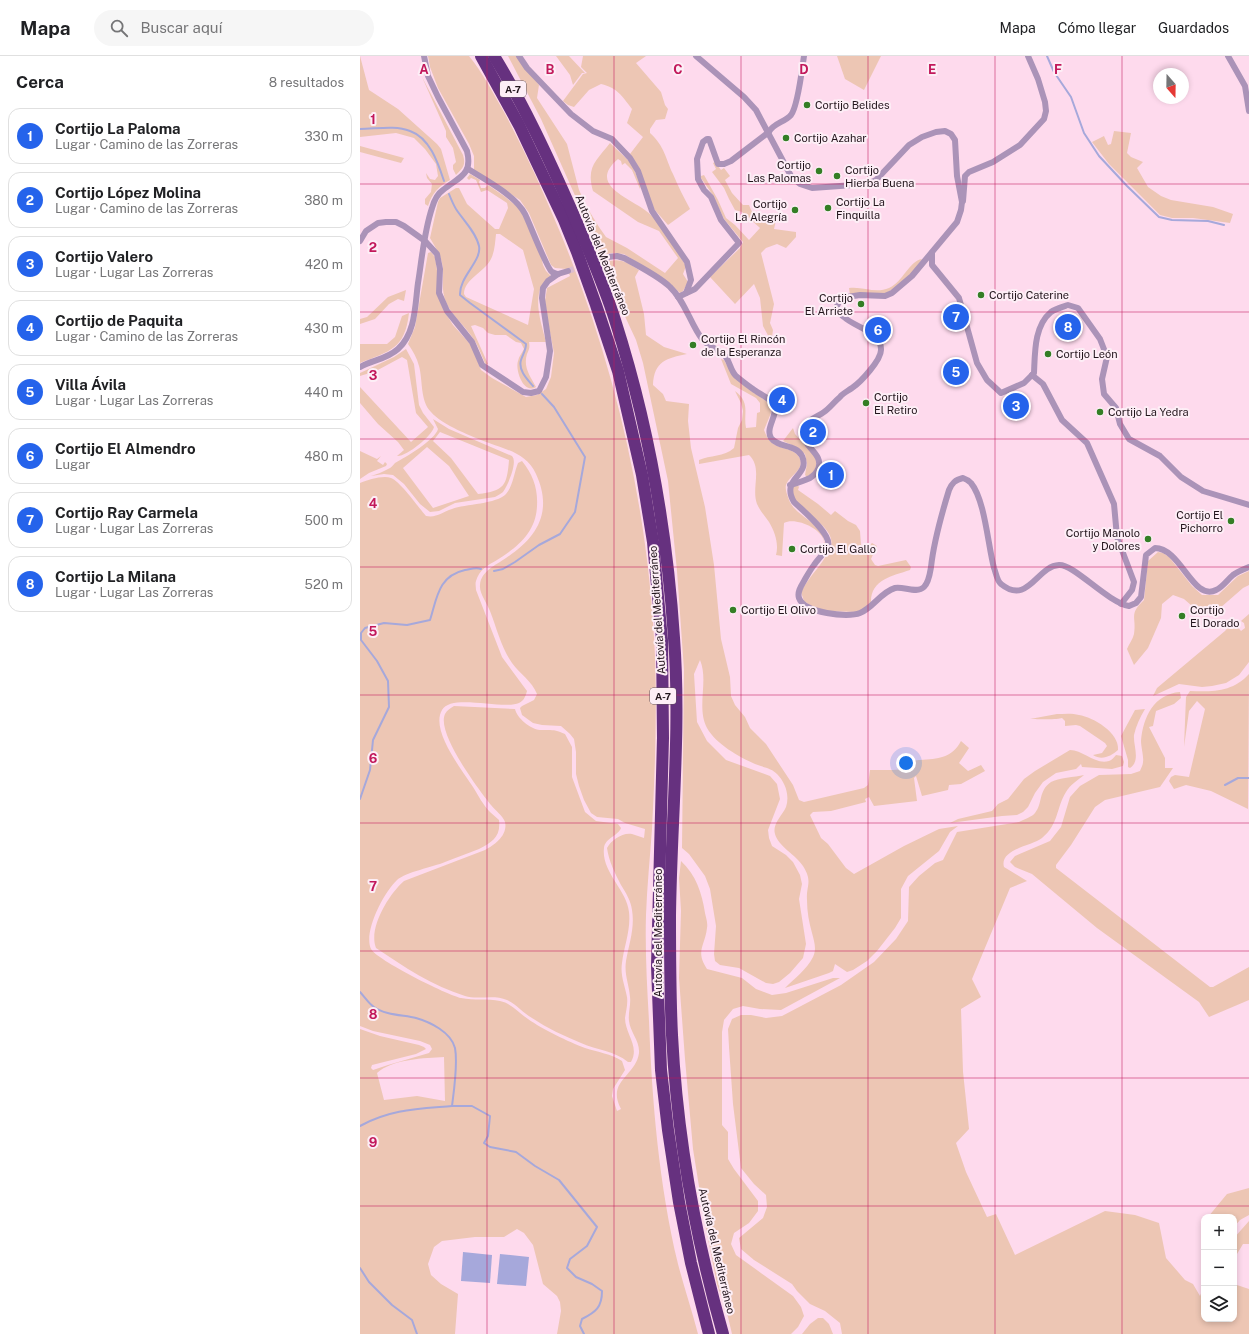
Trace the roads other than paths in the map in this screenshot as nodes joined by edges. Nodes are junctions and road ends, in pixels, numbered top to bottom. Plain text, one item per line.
1 (424, 56) edge
2 (475, 56) edge
3 (481, 56) edge
4 (494, 56) edge
5 (499, 56) edge
6 (519, 56) edge
7 (696, 56) edge
8 (804, 56) edge
9 (1028, 56) edge
10 (1228, 56) edge
11 (496, 83) junction
12 (1249, 111) edge
13 (532, 123) junction
14 (769, 132) junction
15 (468, 169) junction
16 (962, 202) junction
17 (360, 241) edge
18 (425, 241) junction
19 (932, 253) junction
20 (608, 257) tunnel mouth
21 (568, 271) tunnel mouth
22 (558, 274) junction
23 (686, 293) junction
24 (678, 297) junction
25 (360, 367) edge
26 (1032, 375) junction
27 (790, 485) junction
28 (1249, 505) edge
29 (1249, 567) edge
30 (1121, 604) junction
31 (709, 1334) edge
32 (723, 1334) edge

1 - 15 street
2 - 11 highway
3 - 11 highway, Autovía del Mediterráneo / A-7
4 - 13 highway, Autovía del Mediterráneo / A-7
5 - 13 highway
6 - 23 street
7 - 14 street
8 - 14 street
9 - 16 street
10 - 12 street
11 - 31 highway, Autovía del Mediterráneo / A-7
13 - 32 highway, Autovía del Mediterráneo / A-7
14 - 16 street
14 - 23 street
15 - 18 street
15 - 22 street
16 - 19 street
17 - 18 street
18 - 22 street
18 - 25 street
19 - 26 street
19 - 27 street
20 - 24 street
21 - 22 street
23 - 24 street
24 - 27 street
26 - 28 street
26 - 30 street
27 - 30 street
29 - 30 street

